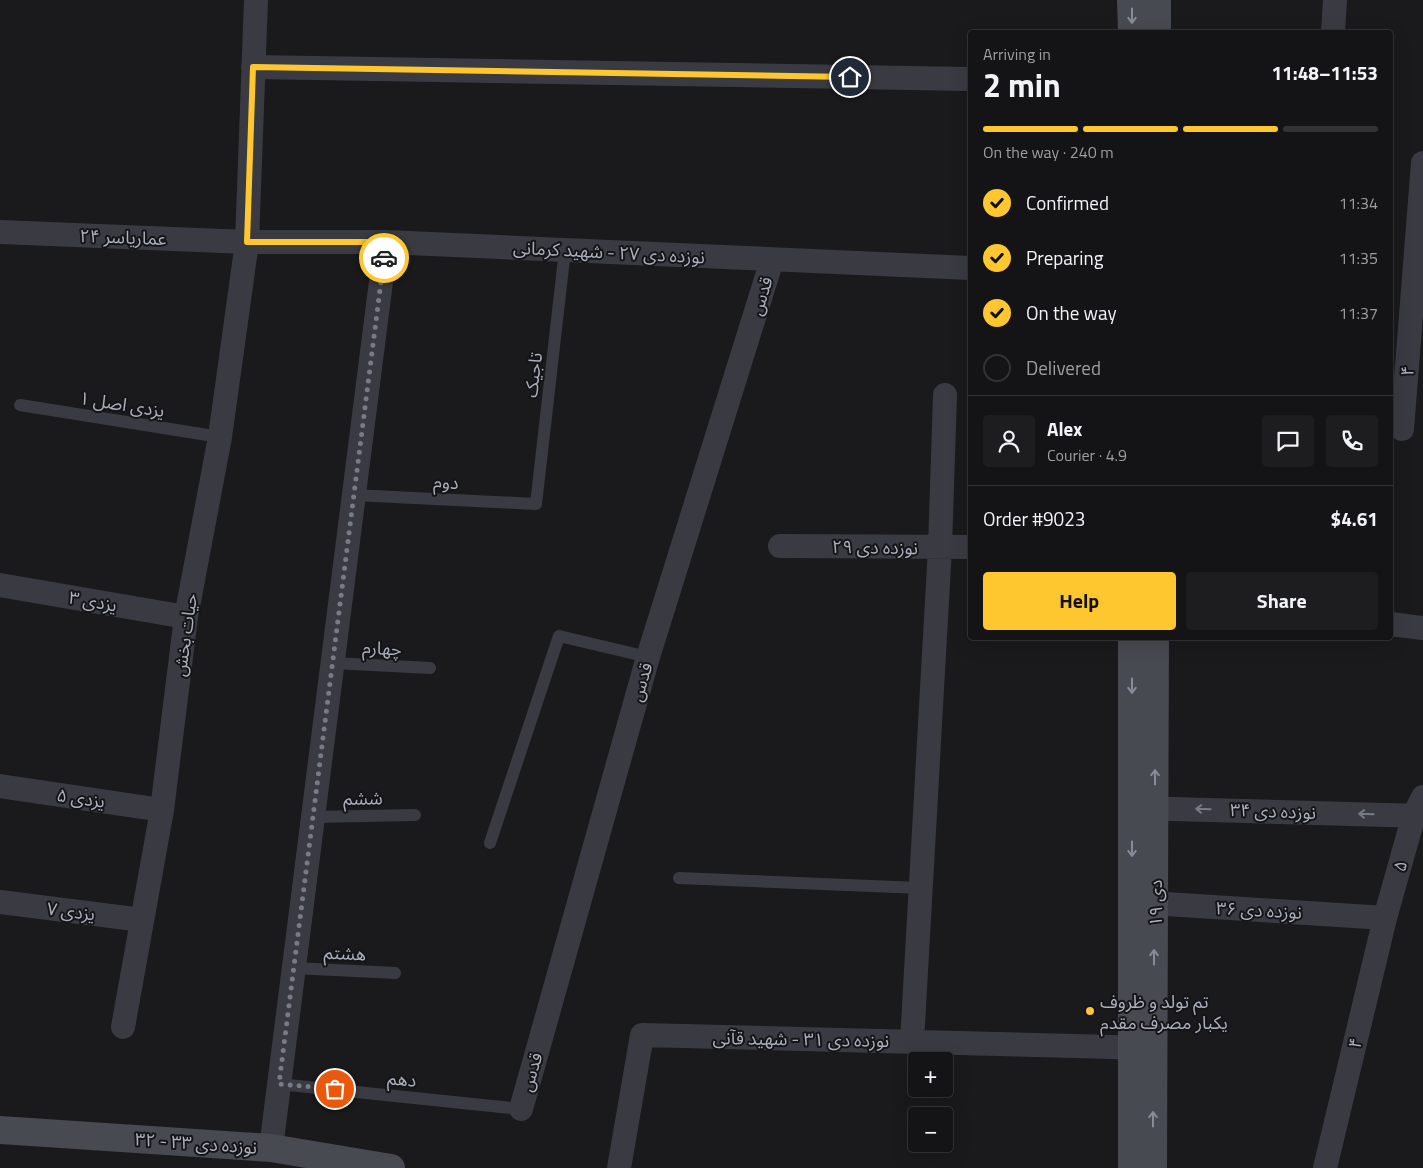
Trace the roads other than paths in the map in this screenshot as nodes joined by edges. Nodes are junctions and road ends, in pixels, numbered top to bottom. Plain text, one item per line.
1 (256, 0) edge
2 (1132, 0) edge
3 (1157, 0) edge
4 (1335, 0) edge
5 (1132, 30) edge
6 (1157, 30) edge
7 (1332, 30) edge
8 (253, 67) junction
9 (968, 79) edge
10 (1423, 163) edge
11 (0, 232) edge
12 (247, 242) junction
13 (386, 242) junction
14 (565, 250) junction
15 (772, 260) junction
16 (968, 268) edge
17 (945, 395) dead end
18 (20, 405) dead end
19 (1405, 430) edge
20 (220, 437) junction
21 (354, 495) junction
22 (536, 504) joint
23 (780, 546) dead end
24 (968, 547) edge
25 (940, 548) junction
26 (0, 585) edge
27 (186, 618) junction
28 (1393, 624) edge
29 (1423, 628) edge
30 (1132, 640) edge
31 (1155, 640) edge
32 (648, 657) junction
33 (332, 663) junction
34 (430, 668) dead end
35 (0, 786) edge
36 (1143, 808) junction
37 (1420, 809) edge
38 (162, 810) junction
39 (415, 815) dead end
40 (313, 817) junction
41 (490, 843) dead end
42 (679, 878) dead end
43 (920, 888) junction
44 (0, 902) edge
45 (1143, 903) junction
46 (1385, 918) junction
47 (142, 920) junction
48 (294, 968) junction
49 (395, 973) dead end
50 (122, 1027) dead end
51 (912, 1042) junction
52 (1143, 1048) junction
53 (279, 1084) junction
54 (521, 1109) joint
55 (0, 1130) edge
56 (271, 1148) junction
57 (391, 1168) edge
58 (619, 1168) edge
59 (1132, 1168) edge
60 (1153, 1168) edge
61 (1325, 1168) edge

1 - 8 street, حیات بخش
2 -> 5 main road
3 - 6 main road
4 - 7 street
8 - 9 street
8 - 12 street, حیات بخش
10 - 19 street, ۴
11 - 12 street, عماریاسر ۲۴
12 - 13 street, نوزده دی ۲۷ - شهید کرمانی
12 - 20 street, حیات بخش
13 - 14 street, نوزده دی ۲۷ - شهید کرمانی
13 - 21 street
14 - 15 street, نوزده دی ۲۷ - شهید کرمانی
14 - 22 lane, تاجیک
15 - 16 street, نوزده دی ۲۷ - شهید کرمانی
15 - 32 street, قدس
17 - 25 street
18 - 20 lane, یزدی اصل ۱
20 - 27 street, حیات بخش
21 - 22 lane, دوم
21 - 33 street
23 - 25 street, نوزده دی ۲۹
24 - 25 street, نوزده دی ۲۹
25 - 43 street
26 - 27 street, یزدی ۳
27 - 38 street, حیات بخش
28 - 29 street
30 -> 36 main road, ۱۹ دی
36 -> 31 main road, ۱۹ دی
32 - 41 lane
32 - 54 street, قدس
33 - 34 lane, چهارم
33 - 40 street
35 - 38 street, یزدی ۵
37 -> 36 street, نوزده دی ۳۴
36 - 45 main road, ۱۹ دی
37 - 46 street, ۵
38 - 47 street, حیات بخش
39 - 40 lane, ششم
40 - 48 street
42 - 43 lane
43 - 51 street
44 - 47 street, یزدی ۷
45 - 46 street, نوزده دی ۳۶
45 - 52 main road, ۱۹ دی
46 - 61 street, ۴
47 - 50 street, حیات بخش
48 - 49 lane, هشتم
48 - 53 street
51 - 52 street, نوزده دی ۳۱ - شهید قآنی
51 - 58 street, نوزده دی ۳۱ - شهید قآنی
52 - 59 main road, ۱۹ دی
60 -> 52 main road, ۱۹ دی
53 - 54 lane, دهم
53 - 56 street
55 - 56 main road, ۳۲ - نوزده دی ۳۳
56 - 57 main road, ۳۲ - نوزده دی ۳۳

